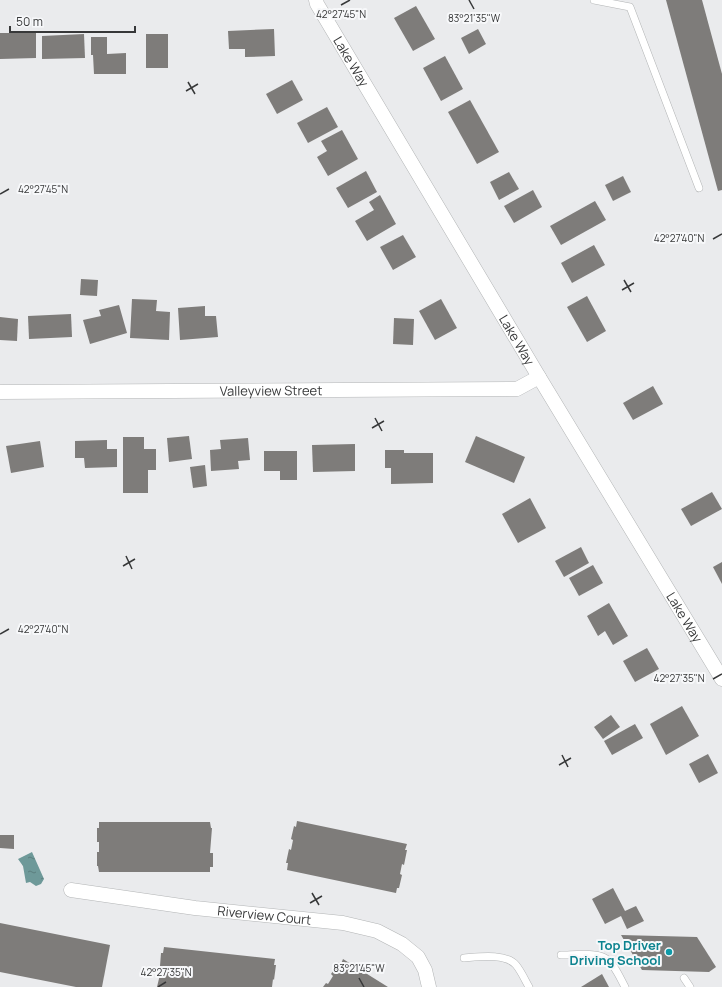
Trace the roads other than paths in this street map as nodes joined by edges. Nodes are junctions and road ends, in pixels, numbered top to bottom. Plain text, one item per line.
1 (316, 0) edge
2 (594, 0) edge
3 (699, 188) dead end
4 (539, 377) junction
5 (0, 392) edge
6 (722, 679) edge
7 (71, 890) dead end
8 (561, 955) dead end
9 (464, 958) dead end
10 (684, 978) dead end
11 (429, 987) edge
12 (529, 987) edge
13 (625, 987) edge
14 (690, 987) edge

1 - 4 street, Lake Way
2 - 3 lane
4 - 5 street, Valleyview Street
4 - 6 street, Lake Way
7 - 11 street, Riverview Court
8 - 13 lane
9 - 12 lane
10 - 14 lane

